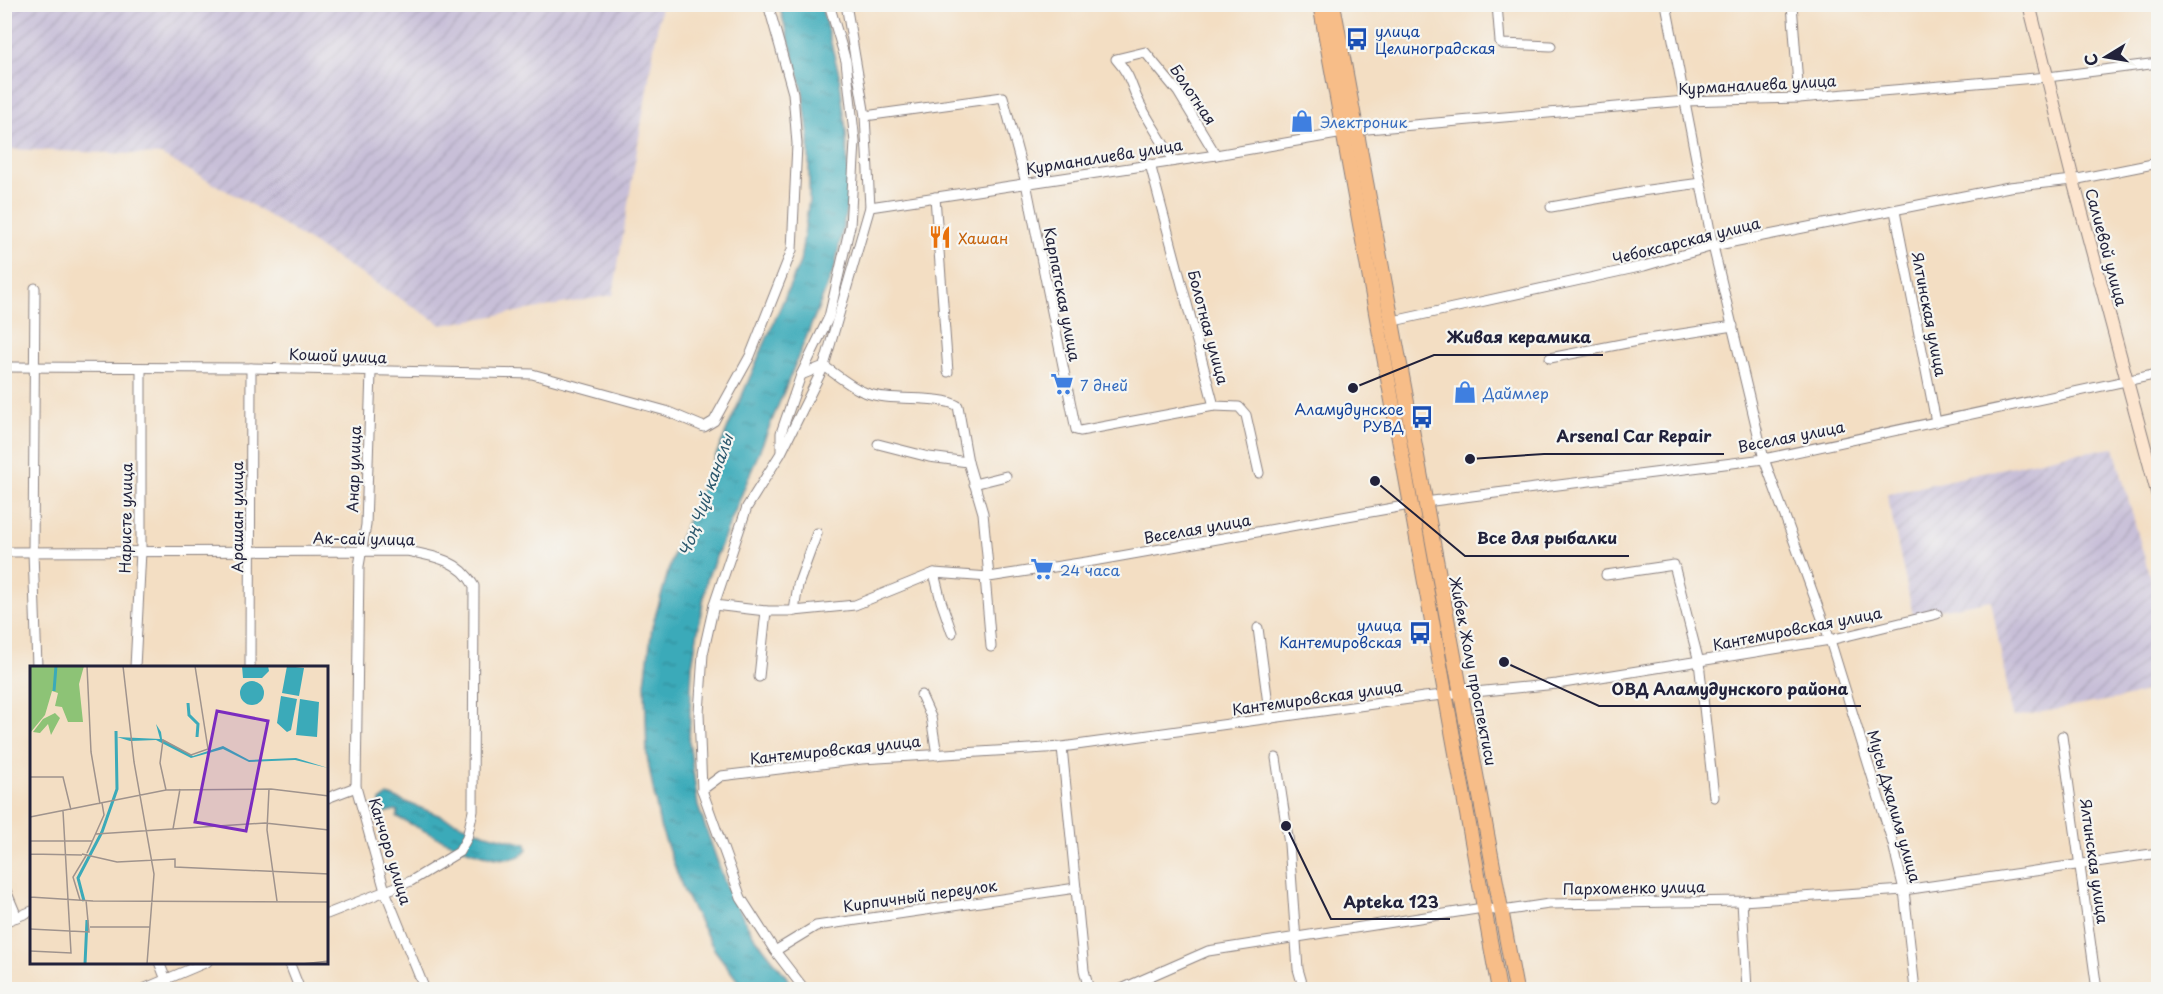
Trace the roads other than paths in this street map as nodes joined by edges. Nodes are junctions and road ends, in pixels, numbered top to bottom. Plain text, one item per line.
1 (768, 4) edge
2 (830, 4) edge
3 (846, 4) edge
4 (1320, 4) edge
5 (1334, 4) edge
6 (1497, 4) edge
7 (1666, 4) edge
8 (1792, 4) edge
9 (2029, 4) edge
10 (1551, 46) dead end
11 (2158, 63) edge
12 (2048, 77) junction
13 (1799, 98) junction
14 (1685, 101) junction
15 (865, 116) junction
16 (1350, 132) junction
17 (1216, 154) junction
18 (1173, 161) junction
19 (2158, 163) edge
20 (1150, 164) junction
21 (2073, 180) junction
22 (1026, 183) junction
23 (1701, 183) junction
24 (935, 197) junction
25 (870, 207) junction
26 (1551, 207) dead end
27 (1895, 211) junction
28 (850, 226) junction
29 (1713, 246) junction
30 (35, 288) dead end
31 (1392, 321) junction
32 (1377, 324) junction
33 (1733, 326) junction
34 (1550, 358) dead end
35 (824, 366) junction
36 (4, 367) edge
37 (33, 368) junction
38 (141, 368) junction
39 (251, 368) junction
40 (371, 372) junction
41 (948, 372) dead end
42 (2158, 374) edge
43 (801, 375) junction
44 (2127, 380) junction
45 (1214, 406) junction
46 (1936, 422) junction
47 (878, 444) dead end
48 (781, 453) junction
49 (1764, 459) junction
50 (968, 462) junction
51 (1259, 473) dead end
52 (1006, 476) dead end
53 (974, 484) junction
54 (2158, 496) edge
55 (1425, 502) junction
56 (1410, 505) junction
57 (817, 533) dead end
58 (141, 551) junction
59 (362, 551) junction
60 (4, 552) edge
61 (33, 552) junction
62 (250, 553) junction
63 (934, 573) junction
64 (1606, 574) dead end
65 (987, 577) junction
66 (714, 605) junction
67 (766, 611) junction
68 (794, 611) junction
69 (1937, 614) dead end
70 (1258, 628) dead end
71 (952, 633) dead end
72 (1830, 640) junction
73 (991, 647) dead end
74 (1699, 662) junction
75 (37, 666) edge
76 (135, 666) edge
77 (250, 666) edge
78 (759, 677) dead end
79 (1461, 693) junction
80 (1445, 694) junction
81 (921, 695) dead end
82 (1270, 719) junction
83 (2062, 736) dead end
84 (1062, 747) junction
85 (937, 755) junction
86 (1276, 758) dead end
87 (356, 788) junction
88 (702, 790) junction
89 (328, 797) edge
90 (1714, 797) dead end
91 (2158, 853) edge
92 (2080, 865) junction
93 (4, 886) edge
94 (1076, 888) junction
95 (1904, 890) junction
96 (385, 891) junction
97 (1742, 901) junction
98 (1484, 908) junction
99 (1502, 911) junction
100 (30, 912) edge
101 (328, 914) edge
102 (17, 917) junction
103 (4, 922) edge
104 (1295, 937) junction
105 (775, 951) junction
106 (159, 964) edge
107 (204, 964) edge
108 (289, 964) edge
109 (166, 979) junction
110 (141, 990) edge
111 (170, 990) edge
112 (300, 990) edge
113 (425, 990) edge
114 (805, 990) edge
115 (1089, 990) edge
116 (1119, 990) edge
117 (1304, 990) edge
118 (1499, 990) edge
119 (1516, 990) edge
120 (1747, 990) edge
121 (1915, 990) edge
122 (2097, 990) edge

1 - 40 street, Кошой улица
2 - 28 street
3 - 15 street
4 - 16 main road, Жибек Жолу проспектиси
5 - 16 main road, Жибек Жолу проспектиси
6 - 10 street
7 - 14 street, Мусы Джалиля улица
8 - 13 street
9 - 12 main road, Салиевой улица
11 - 12 street, Курманалиева улица
12 - 13 street, Курманалиева улица
12 - 21 main road, Салиевой улица
13 - 14 street, Курманалиева улица
14 - 16 street, Курманалиева улица
14 - 23 street, Мусы Джалиля улица
15 - 22 street, Карпатская улица
15 - 25 street
16 - 17 street, Курманалиева улица
16 - 31 main road, Жибек Жолу проспектиси
16 - 32 main road, Жибек Жолу проспектиси
17 - 18 street, Курманалиева улица
17 - 18 street, Болотная
18 - 20 street, Курманалиева улица
19 - 21 street, Чебоксарская улица
20 - 22 street, Курманалиева улица
20 - 45 street, Болотная улица
21 - 27 street, Чебоксарская улица
21 - 44 main road, Салиевой улица
22 - 24 street, Курманалиева улица
22 - 45 street, Карпатская улица
23 - 26 street
23 - 29 street, Мусы Джалиля улица
24 - 25 street, Курманалиева улица
24 - 41 street
25 - 28 street
25 - 35 street
27 - 29 street, Чебоксарская улица
27 - 46 street, Ялтинская улица
28 - 43 street
29 - 31 street, Чебоксарская улица
29 - 33 street, Мусы Джалиля улица
30 - 37 street
31 - 32 street, Чебоксарская улица
31 - 55 main road, Жибек Жолу проспектиси
32 - 56 main road, Жибек Жолу проспектиси
33 - 34 street
33 - 49 street, Мусы Джалиля улица
35 - 43 street
35 - 48 street
35 - 50 street
36 - 37 street, Кошой улица
37 - 38 street, Кошой улица
37 - 61 street
38 - 39 street, Кошой улица
38 - 58 street, Наристе улица
39 - 40 street, Кошой улица
39 - 62 street, Арашан улица
40 - 59 street, Анар улица
42 - 44 street, Веселая улица
43 - 48 street
44 - 46 street, Веселая улица
44 - 54 main road, Салиевой улица
45 - 51 street, Болотная улица
46 - 49 street, Веселая улица
47 - 50 street
48 - 66 street
49 - 55 street, Веселая улица
49 - 72 street, Мусы Джалиля улица
50 - 53 street
52 - 53 street
53 - 65 street
55 - 79 main road, Жибек Жолу проспектиси
56 - 65 street, Веселая улица
56 - 80 main road, Жибек Жолу проспектиси
57 - 68 street
58 - 61 street, Ак-сай улица
58 - 62 street, Ак-сай улица
58 - 76 street, Наристе улица
59 - 62 street, Ак-сай улица
59 - 87 street, Анар улица
59 - 96 street, Ак-сай улица
60 - 61 street, Ак-сай улица
61 - 75 street
62 - 77 street, Арашан улица
63 - 65 street, Веселая улица
63 - 68 street, Веселая улица
63 - 71 street
64 - 74 street
65 - 73 street
66 - 67 street, Веселая улица
66 - 88 street
67 - 68 street, Веселая улица
67 - 78 street
69 - 72 street, Кантемировская улица
70 - 82 street
72 - 74 street, Кантемировская улица
72 - 95 street, Мусы Джалиля улица
74 - 79 street, Кантемировская улица
74 - 90 street
79 - 80 street, Кантемировская улица
79 - 99 main road, Жибек Жолу проспектиси
80 - 82 street, Кантемировская улица
80 - 98 main road, Жибек Жолу проспектиси
81 - 85 street
82 - 84 street, Кантемировская улица
83 - 92 street, Ялтинская улица
84 - 85 street, Кантемировская улица
84 - 94 street
85 - 88 street, Кантемировская улица
86 - 104 street
87 - 89 street
87 - 96 street, Канчоро улица
88 - 105 street
91 - 92 street, Пархоменко улица
92 - 95 street, Пархоменко улица
92 - 122 street, Ялтинская улица
93 - 102 street
94 - 105 street, Кирпичный переулок
94 - 115 street
95 - 97 street, Пархоменко улица
95 - 121 street, Мусы Джалиля улица
96 - 101 street
96 - 113 street, Канчоро улица
97 - 99 street, Пархоменко улица
97 - 120 street
98 - 99 street, Пархоменко улица
98 - 104 street, Пархоменко улица
98 - 118 main road, Жибек Жолу проспектиси
99 - 119 main road, Жибек Жолу проспектиси
100 - 102 street
102 - 103 street
104 - 116 street, Пархоменко улица
104 - 117 street
105 - 114 street
106 - 109 street
107 - 109 street
108 - 112 street
109 - 110 street
109 - 111 street

